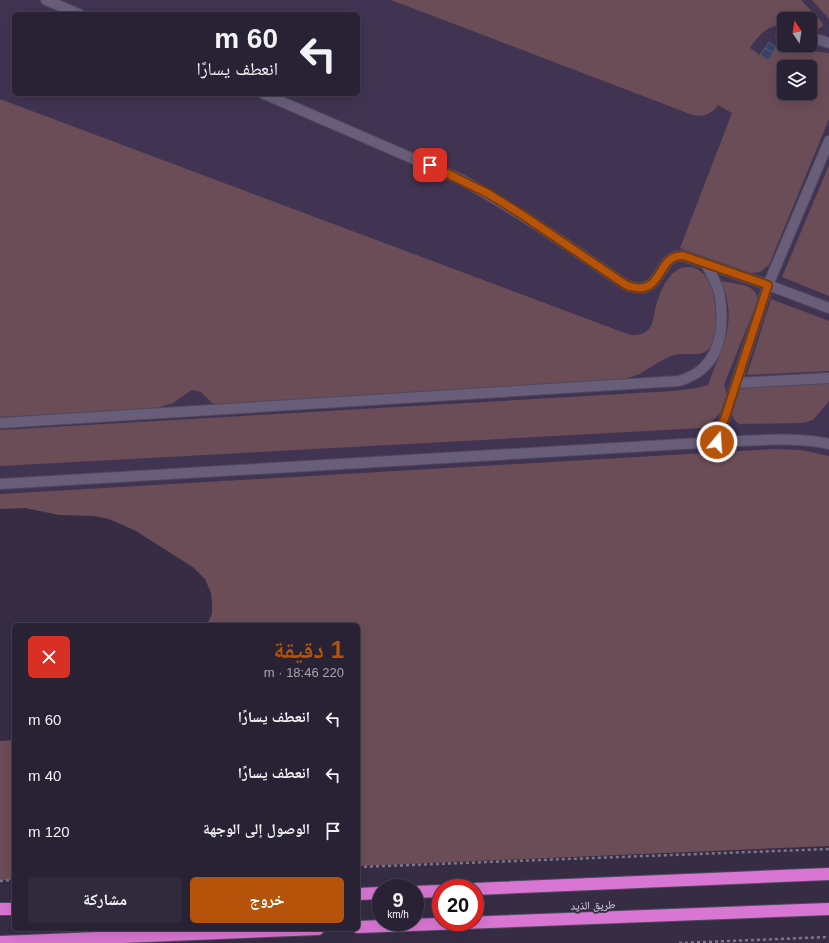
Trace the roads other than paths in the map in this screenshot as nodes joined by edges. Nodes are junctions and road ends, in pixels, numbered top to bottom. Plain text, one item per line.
1 (46, 0) edge
2 (73, 12) edge
3 (817, 40) edge
4 (829, 43) edge
5 (269, 96) edge
6 (829, 141) edge
7 (706, 264) junction
8 (768, 285) junction
9 (829, 308) edge
10 (829, 378) edge
11 (736, 383) junction
12 (0, 423) edge
13 (717, 442) junction
14 (829, 444) edge
15 (0, 484) edge
16 (829, 874) edge
17 (484, 889) edge
18 (372, 893) edge
19 (360, 894) edge
20 (12, 908) edge
21 (0, 909) edge
22 (829, 909) edge
23 (360, 927) edge
24 (269, 931) edge
25 (0, 942) edge

1 - 2 lane
3 - 4 lane
5 - 7 lane
6 - 8 lane
7 - 8 lane
7 - 12 lane
8 - 9 lane
8 - 11 lane
10 - 11 lane
11 - 13 lane
13 - 14 lane
13 - 15 lane
16 - 17 highway, طريق الذيد
18 - 19 highway
20 - 21 highway
22 - 23 highway, طريق الذيد
24 - 25 highway

